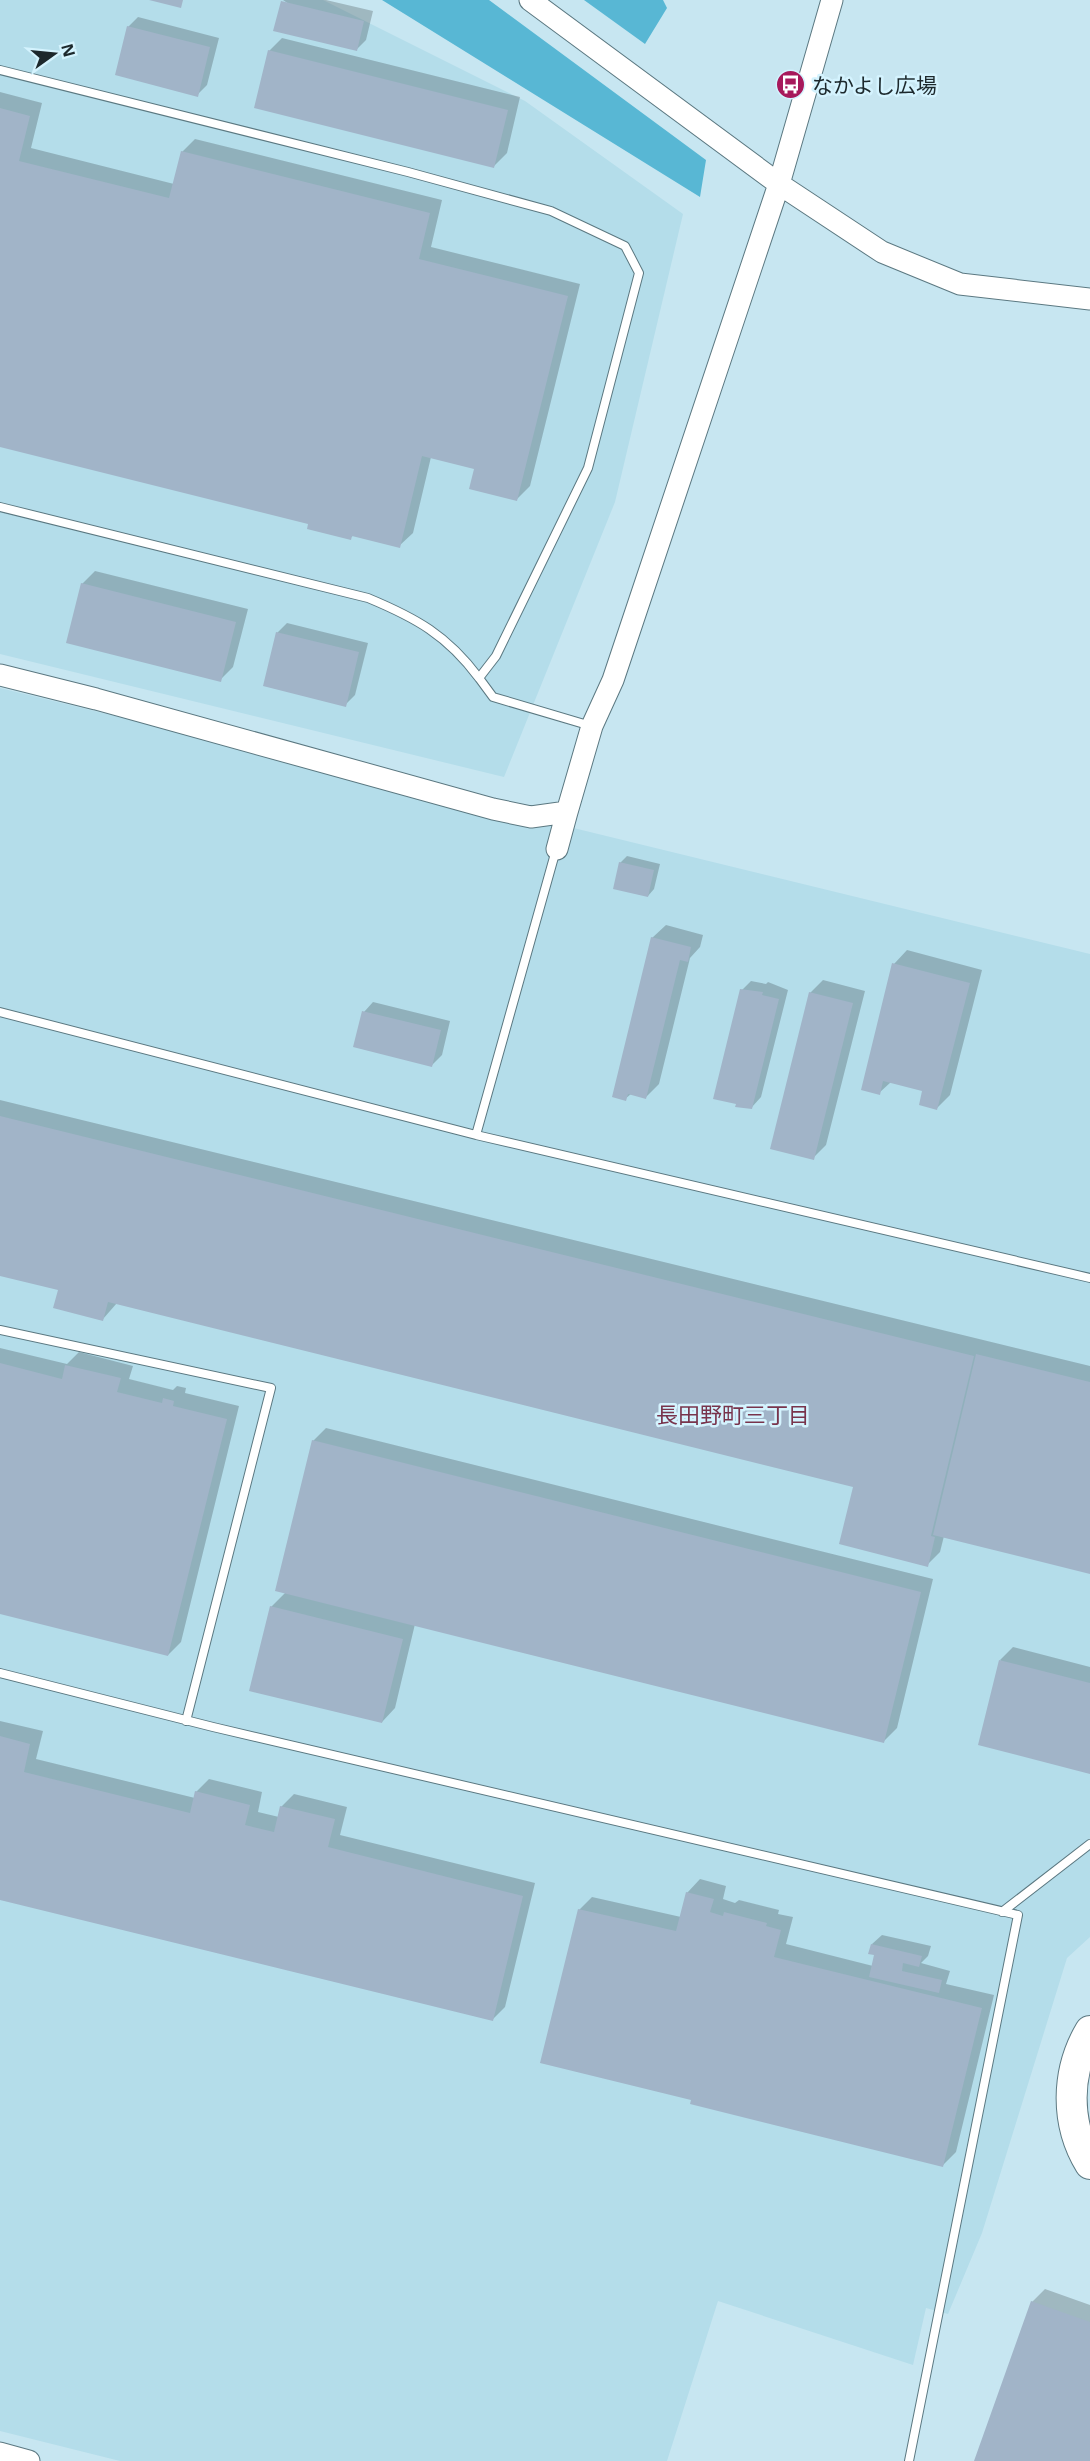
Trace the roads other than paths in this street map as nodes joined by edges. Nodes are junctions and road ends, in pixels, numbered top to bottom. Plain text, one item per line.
1 (530, 0) edge
2 (832, 0) edge
3 (0, 70) edge
4 (779, 184) junction
5 (1090, 299) edge
6 (0, 507) edge
7 (0, 675) edge
8 (479, 678) junction
9 (592, 726) junction
10 (567, 812) junction
11 (556, 849) joint
12 (0, 1012) edge
13 (476, 1135) junction
14 (1090, 1278) edge
15 (0, 1330) edge
16 (0, 1673) edge
17 (186, 1720) junction
18 (1090, 1844) edge
19 (1002, 1912) junction
20 (1090, 2031) edge
21 (1090, 2164) edge
22 (0, 2454) edge
23 (29, 2461) edge
24 (909, 2461) edge

1 - 4 street
2 - 4 street
3 - 8 lane
4 - 5 street
4 - 9 street
6 - 8 lane
7 - 10 street
8 - 9 lane
9 - 10 street
10 - 11 street
11 - 13 lane
12 - 13 lane
13 - 14 lane
15 - 17 lane
16 - 17 lane
17 - 19 lane
18 - 19 lane
19 - 24 lane
20 - 21 highway
22 - 23 street

